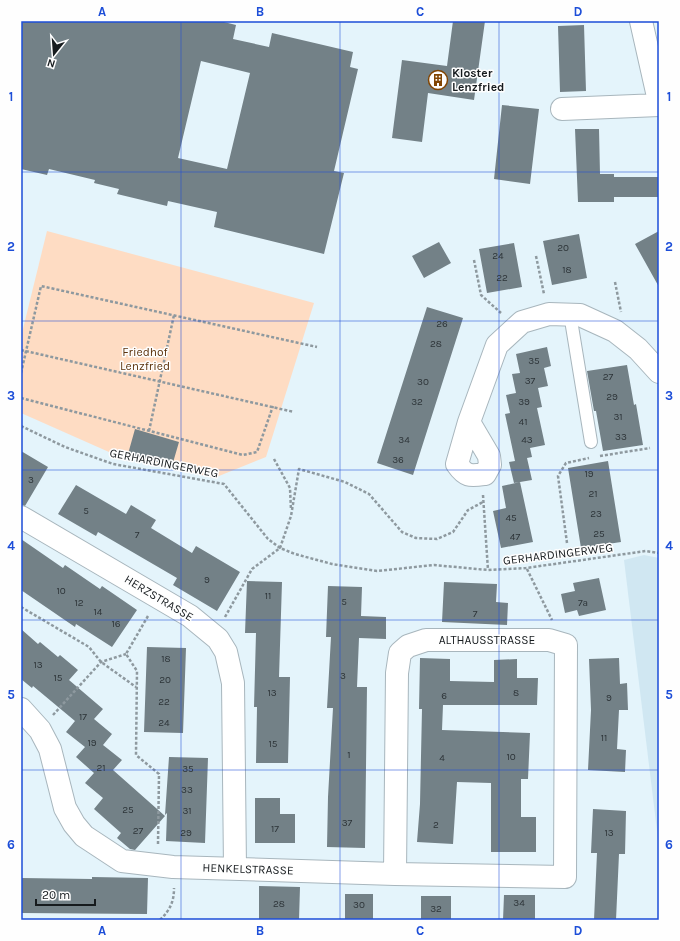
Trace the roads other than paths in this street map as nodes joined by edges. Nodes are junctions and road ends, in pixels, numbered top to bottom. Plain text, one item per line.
1 (641, 21) edge
2 (659, 101) edge
3 (659, 105) edge
4 (562, 109) dead end
5 (570, 314) junction
6 (659, 372) edge
7 (469, 422) junction
8 (591, 442) dead end
9 (21, 517) edge
10 (21, 709) edge
11 (235, 868) junction
12 (395, 874) junction
13 (565, 877) joint

1 - 2 street
3 - 4 street
5 - 6 street
5 - 7 street
5 - 8 lane
7 - 7 street
9 - 11 street, HERZSTRASSE
10 - 11 street, HENKELSTRASSE
11 - 12 street, HENKELSTRASSE
12 - 13 street, HENKELSTRASSE
12 - 13 street, ALTHAUSSTRASSE

